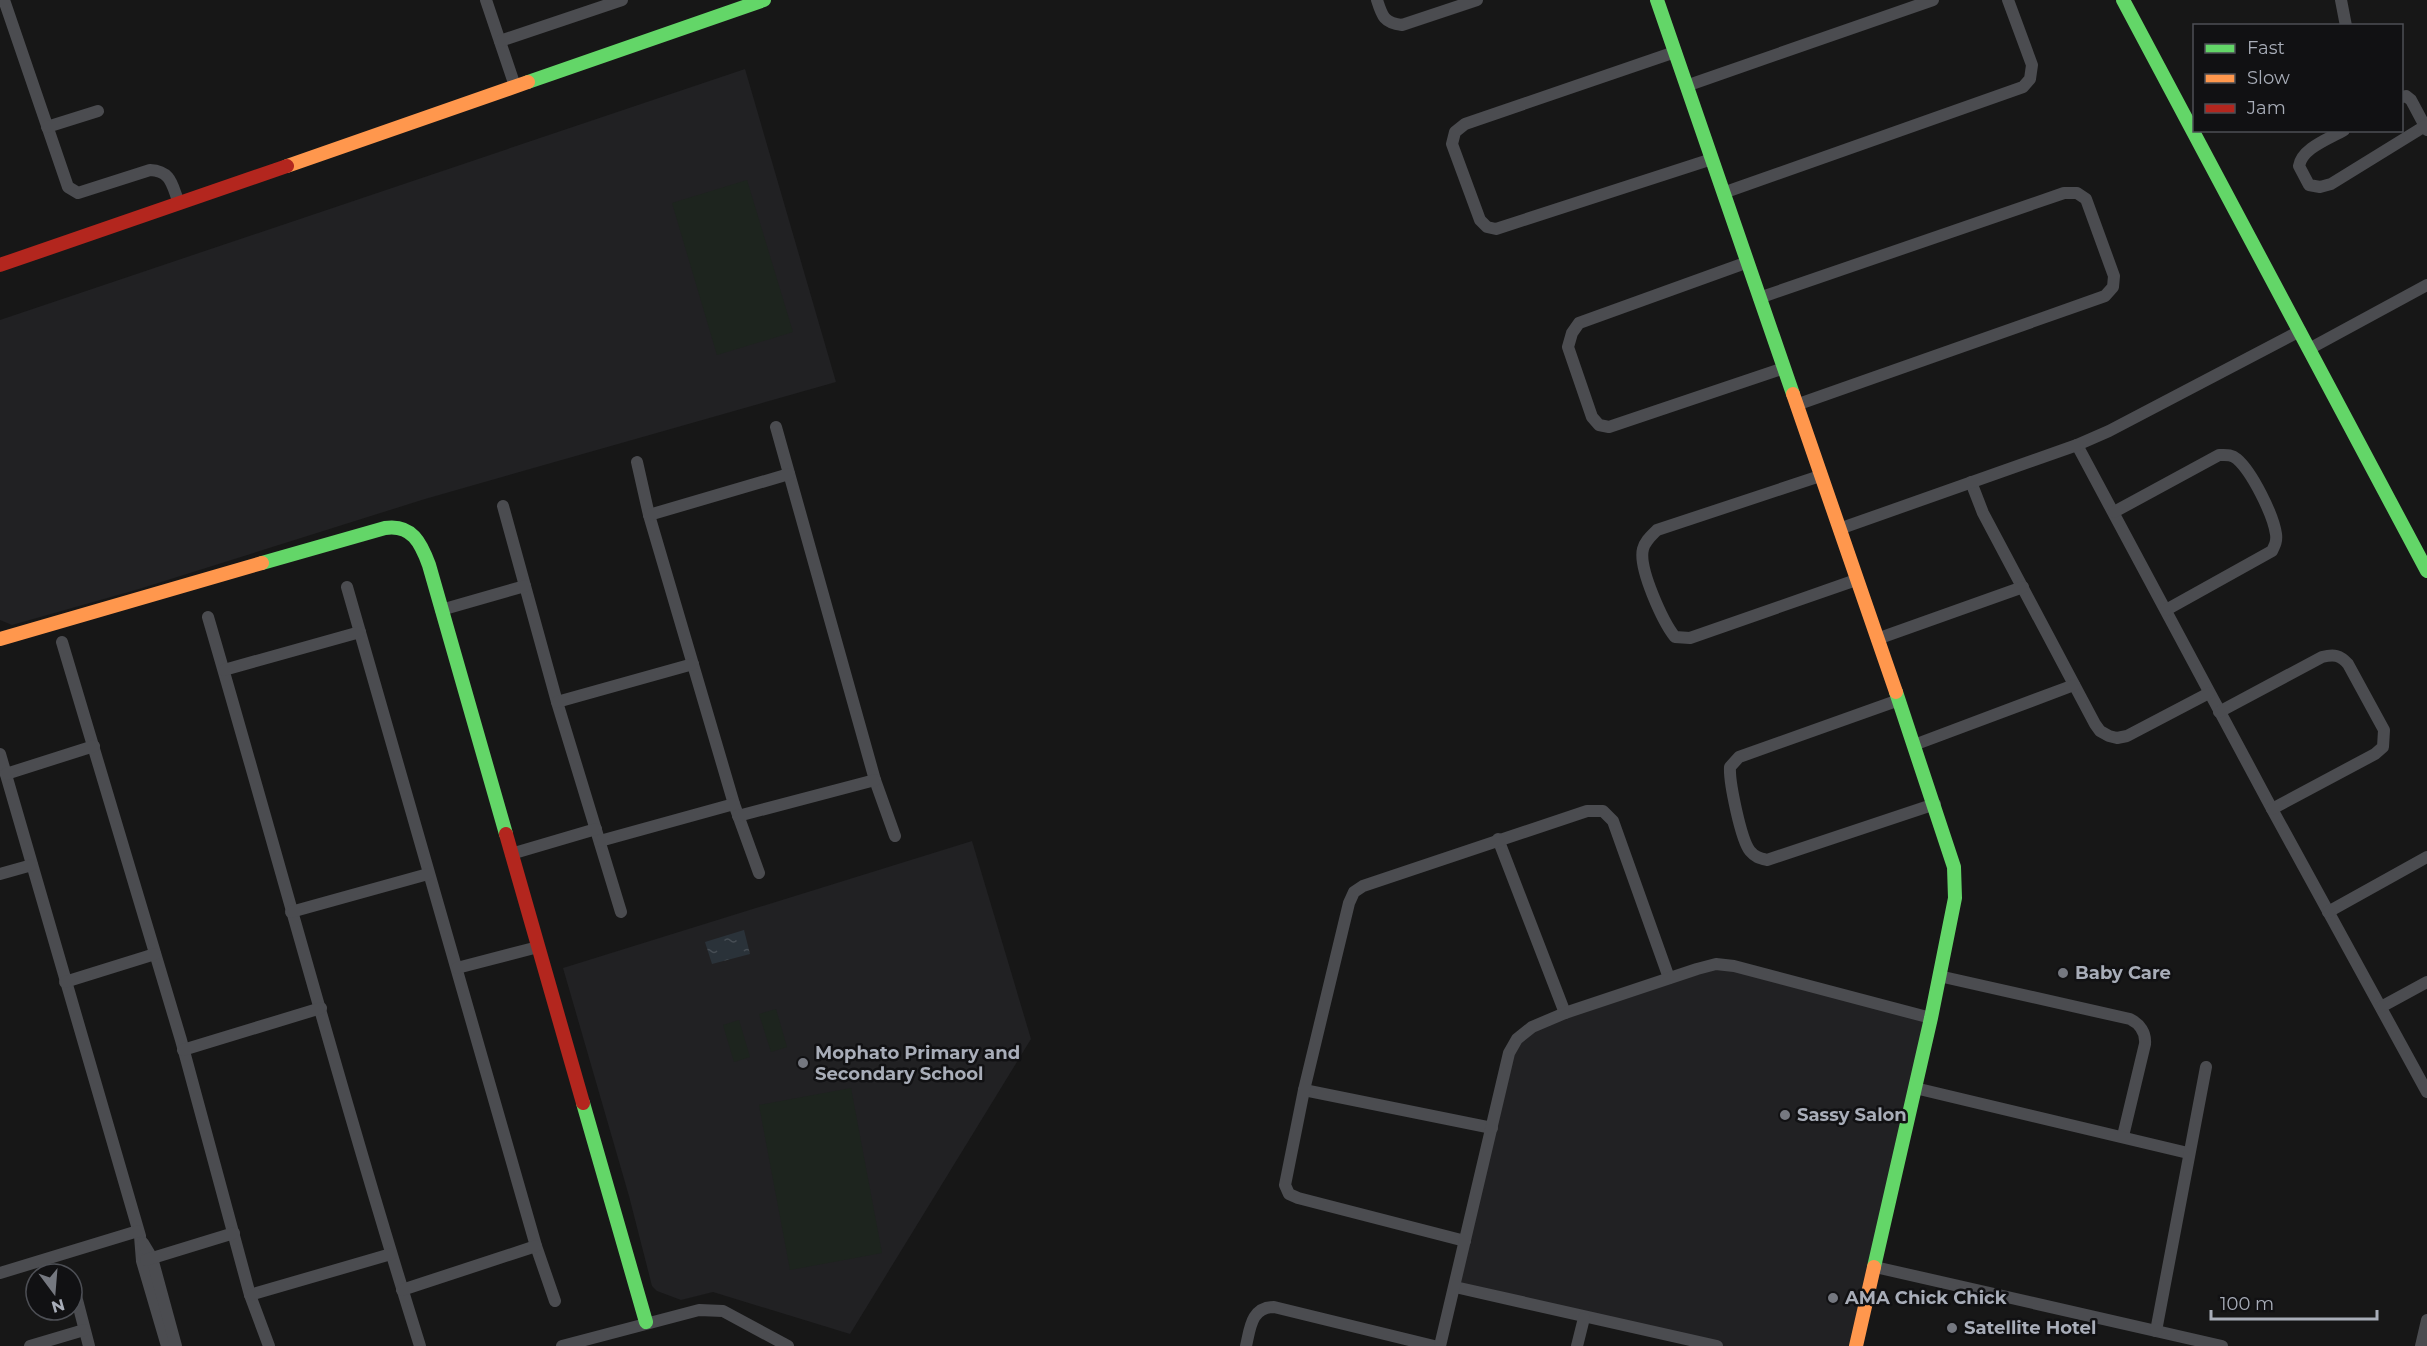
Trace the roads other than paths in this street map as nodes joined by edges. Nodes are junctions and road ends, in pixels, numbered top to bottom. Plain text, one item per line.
1 (4, 0) edge
2 (486, 0) edge
3 (622, 0) edge
4 (764, 0) edge
5 (1377, 0) edge
6 (1477, 0) edge
7 (1657, 0) edge
8 (1933, 0) edge
9 (2008, 0) edge
10 (2123, 0) edge
11 (2342, 0) edge
12 (2346, 24) edge
13 (500, 42) junction
14 (1675, 52) junction
15 (515, 86) junction
16 (1686, 86) junction
17 (2403, 97) edge
18 (98, 111) dead end
19 (2192, 122) edge
20 (47, 127) junction
21 (2426, 128) edge
22 (2197, 132) edge
23 (2341, 132) edge
24 (1712, 159) junction
25 (1723, 193) junction
26 (179, 203) junction
27 (1748, 262) junction
28 (0, 265) edge
29 (2427, 285) edge
30 (1759, 298) junction
31 (2300, 331) junction
32 (2310, 349) junction
33 (1784, 368) junction
34 (1796, 405) junction
35 (776, 427) dead end
36 (2077, 445) junction
37 (637, 462) dead end
38 (789, 474) junction
39 (1820, 476) junction
40 (1971, 482) junction
41 (503, 506) dead end
42 (2114, 512) junction
43 (649, 515) junction
44 (1839, 529) junction
45 (2427, 571) edge
46 (1856, 580) junction
47 (525, 586) junction
48 (348, 587) dead end
49 (2023, 587) junction
50 (441, 610) junction
51 (2166, 610) junction
52 (208, 617) dead end
53 (360, 632) junction
54 (0, 639) edge
55 (1877, 639) junction
56 (62, 642) dead end
57 (693, 664) junction
58 (224, 670) junction
59 (2074, 686) junction
60 (2210, 693) junction
61 (1899, 700) junction
62 (557, 702) junction
63 (2219, 712) junction
64 (1914, 745) junction
65 (94, 746) junction
66 (0, 754) edge
67 (6, 774) junction
68 (875, 780) junction
69 (734, 804) junction
70 (1935, 804) junction
71 (2272, 810) junction
72 (738, 816) junction
73 (598, 835) junction
74 (895, 836) dead end
75 (1498, 839) junction
76 (512, 854) junction
77 (2427, 857) edge
78 (32, 865) junction
79 (759, 873) dead end
80 (0, 874) edge
81 (428, 874) junction
82 (291, 912) junction
83 (621, 912) dead end
84 (2328, 912) junction
85 (538, 947) junction
86 (155, 954) junction
87 (457, 968) junction
88 (1939, 976) junction
89 (1670, 978) junction
90 (65, 982) junction
91 (2427, 982) edge
92 (2381, 1007) junction
93 (321, 1008) junction
94 (1565, 1013) junction
95 (1931, 1018) junction
96 (183, 1050) junction
97 (2206, 1067) dead end
98 (1915, 1088) junction
99 (1304, 1090) junction
100 (2427, 1092) edge
101 (1492, 1128) junction
102 (2123, 1136) junction
103 (2188, 1153) junction
104 (234, 1233) junction
105 (140, 1235) junction
106 (1465, 1241) junction
107 (536, 1246) junction
108 (392, 1254) junction
109 (147, 1260) junction
110 (1875, 1267) junction
111 (0, 1273) edge
112 (1455, 1287) junction
113 (402, 1290) junction
114 (250, 1295) junction
115 (555, 1301) dead end
116 (1584, 1318) junction
117 (2427, 1320) edge
118 (82, 1322) edge
119 (646, 1322) junction
120 (84, 1330) junction
121 (2156, 1330) junction
122 (608, 1333) junction
123 (30, 1346) edge
124 (89, 1346) edge
125 (167, 1346) edge
126 (176, 1346) edge
127 (269, 1346) edge
128 (420, 1346) edge
129 (562, 1346) edge
130 (611, 1346) edge
131 (788, 1346) edge
132 (1246, 1346) edge
133 (1434, 1346) edge
134 (1440, 1346) edge
135 (1577, 1346) edge
136 (1717, 1346) edge
137 (1856, 1346) edge
138 (2222, 1346) edge
139 (2421, 1346) edge

1 - 20 street
2 - 13 street
3 - 13 street
4 - 15 street
5 - 6 street
7 - 14 street
8 - 16 street
9 - 25 street
10 - 19 street
11 - 12 street
13 - 15 street
14 - 16 street
14 - 24 street
15 - 26 street
16 - 24 street
17 - 21 street
18 - 20 street
20 - 26 street
21 - 23 street
22 - 31 street
24 - 25 street
25 - 27 street
26 - 28 street
27 - 30 street
27 - 33 street
29 - 32 street
30 - 33 street
30 - 34 street
31 - 32 street
31 - 36 street
32 - 45 street
33 - 34 street
34 - 39 street
35 - 38 street
36 - 40 street
36 - 42 street
37 - 43 street
38 - 43 street
38 - 68 street
39 - 44 street
39 - 46 street
40 - 44 street
40 - 49 street
41 - 47 street
42 - 51 street
42 - 51 street
43 - 57 street
44 - 46 street
46 - 55 street
47 - 50 street
47 - 62 street
48 - 53 street
49 - 55 street
49 - 59 street
50 - 54 street
50 - 76 street
51 - 60 street
52 - 58 street
53 - 58 street
53 - 81 street
55 - 61 street
56 - 65 street
57 - 62 street
57 - 69 street
58 - 82 street
59 - 60 street
59 - 64 street
60 - 63 street
61 - 64 street
61 - 70 street
62 - 73 street
63 - 71 street
63 - 71 street
64 - 70 street
65 - 67 street
65 - 86 street
66 - 67 street
67 - 78 street
68 - 72 street
68 - 74 street
69 - 72 street
69 - 73 street
70 - 88 street
71 - 84 street
72 - 79 street
73 - 76 street
73 - 83 street
75 - 89 street
75 - 94 street
75 - 99 street
76 - 85 street
77 - 84 street
78 - 80 street
78 - 90 street
81 - 82 street
81 - 87 street
82 - 93 street
84 - 92 street
85 - 87 street
85 - 119 street
86 - 90 street
86 - 96 street
87 - 107 street
88 - 95 street
88 - 102 street
89 - 94 street
89 - 95 street
90 - 105 street
91 - 92 street
92 - 100 street
93 - 96 street
93 - 108 street
94 - 101 street
95 - 98 street
96 - 104 street
97 - 103 street
98 - 102 street
98 - 110 street
99 - 101 street
99 - 106 street
101 - 106 street
102 - 103 street
103 - 121 street
104 - 109 street
104 - 114 street
105 - 109 street
105 - 111 street
106 - 112 street
107 - 113 street
107 - 115 street
108 - 113 street
108 - 114 street
109 - 125 street
109 - 126 street
110 - 121 street
110 - 137 street
112 - 116 street
112 - 134 street
113 - 128 street
114 - 127 street
116 - 135 street
116 - 136 street
117 - 139 street
118 - 120 street
119 - 122 street
119 - 131 street
120 - 123 street
120 - 124 street
121 - 138 street
122 - 129 street
122 - 130 street
132 - 133 street

